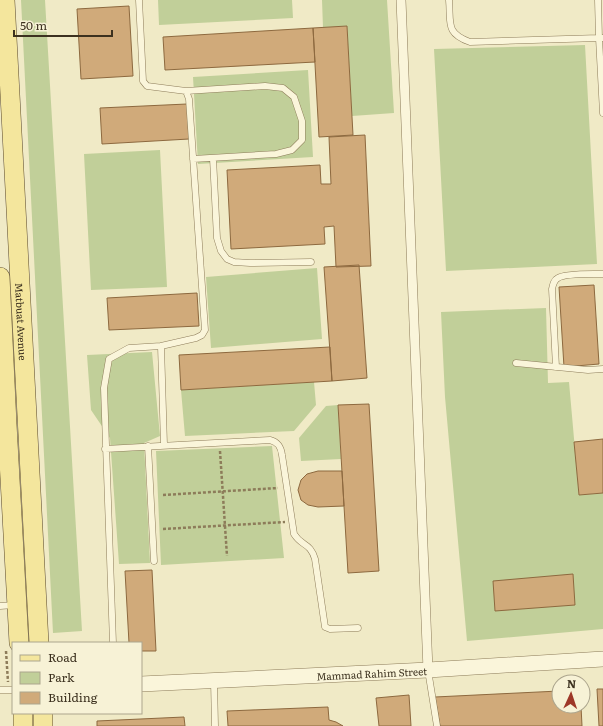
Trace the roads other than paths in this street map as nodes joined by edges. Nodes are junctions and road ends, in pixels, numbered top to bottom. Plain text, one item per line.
1 (4, 0) edge
2 (139, 0) edge
3 (401, 0) edge
4 (449, 0) edge
5 (598, 0) edge
6 (601, 38) edge
7 (186, 91) junction
8 (603, 113) edge
9 (213, 158) junction
10 (193, 159) junction
11 (311, 262) dead end
12 (603, 274) edge
13 (0, 277) edge
14 (160, 346) junction
15 (516, 363) dead end
16 (556, 367) junction
17 (603, 369) edge
18 (3, 424) edge
19 (164, 445) junction
20 (148, 446) junction
21 (105, 449) junction
22 (154, 561) dead end
23 (8, 605) edge
24 (358, 628) dead end
25 (19, 642) edge
26 (39, 642) edge
27 (113, 642) edge
28 (603, 658) edge
29 (428, 670) junction
30 (214, 681) junction
31 (142, 684) edge
32 (0, 690) edge
33 (12, 690) edge
34 (43, 714) edge
35 (43, 726) edge
36 (215, 726) edge
37 (438, 726) edge

1 - 26 main road, Matbuat Avenue
2 - 7 lane
3 - 29 street
4 - 6 lane
5 - 6 lane
6 - 8 lane
7 - 9 lane
7 - 10 lane
9 - 10 lane
9 - 11 lane
10 - 14 lane
12 - 16 lane
13 - 18 main road, Matbuat Avenue
14 - 19 lane
14 - 21 lane
15 - 16 lane
16 - 17 lane
18 - 23 main road, Matbuat Avenue
19 - 20 lane
19 - 24 lane
20 - 21 lane
20 - 22 lane
21 - 27 lane
23 - 25 main road, Matbuat Avenue
28 - 29 street, Mammad Rahim Street
29 - 30 street, Mammad Rahim Street
29 - 37 lane
30 - 31 street, Mammad Rahim Street
30 - 36 lane
32 - 33 lane
34 - 35 main road

